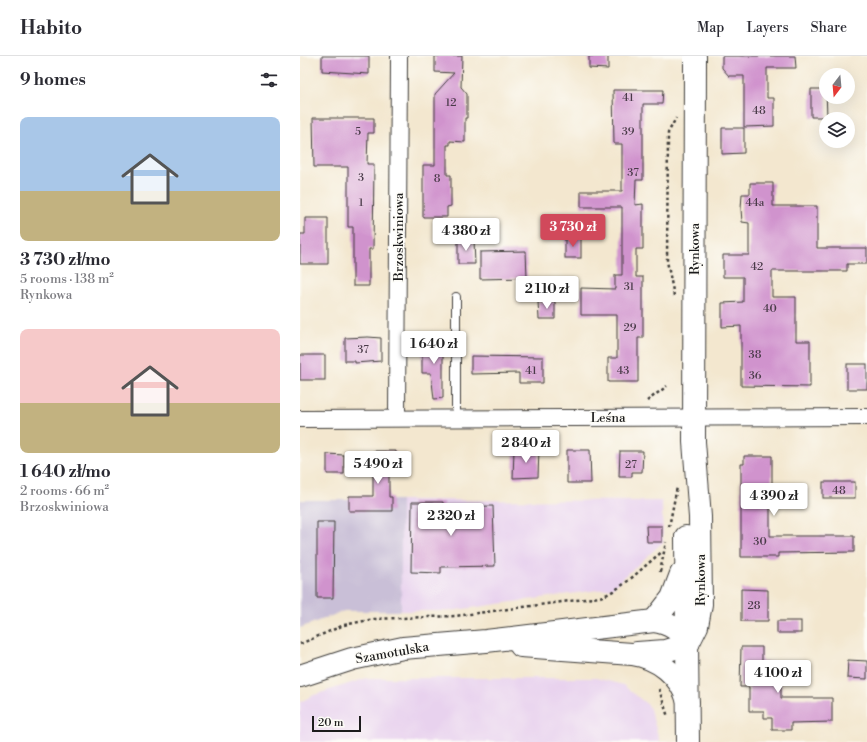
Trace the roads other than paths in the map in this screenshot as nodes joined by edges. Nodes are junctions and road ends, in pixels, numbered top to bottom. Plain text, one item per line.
1 (399, 56) edge
2 (695, 56) edge
3 (456, 297) dead end
4 (694, 416) junction
5 (867, 417) edge
6 (397, 418) junction
7 (456, 418) junction
8 (300, 419) edge
9 (694, 442) junction
10 (686, 546) junction
11 (654, 621) junction
12 (486, 641) junction
13 (688, 644) junction
14 (632, 654) junction
15 (300, 676) edge
16 (688, 706) junction
17 (688, 742) edge

1 - 6 street, Brzoskwiniowa
2 - 4 street, Rynkowa
3 - 7 lane
4 - 5 street, Leśna
4 - 7 street, Leśna
4 - 9 street, Rynkowa
6 - 7 street, Leśna
6 - 8 street, Leśna
9 - 10 street, Rynkowa
9 - 13 street, Rynkowa
10 - 11 street
10 - 13 street, Rynkowa
11 - 12 street, Szamotulska
11 - 13 street, Szamotulska
12 - 14 street, Szamotulska
12 - 15 street, Szamotulska
13 - 14 street, Szamotulska
13 - 16 street, Rynkowa
14 - 16 street, Szamotulska
16 - 17 street, Rynkowa

